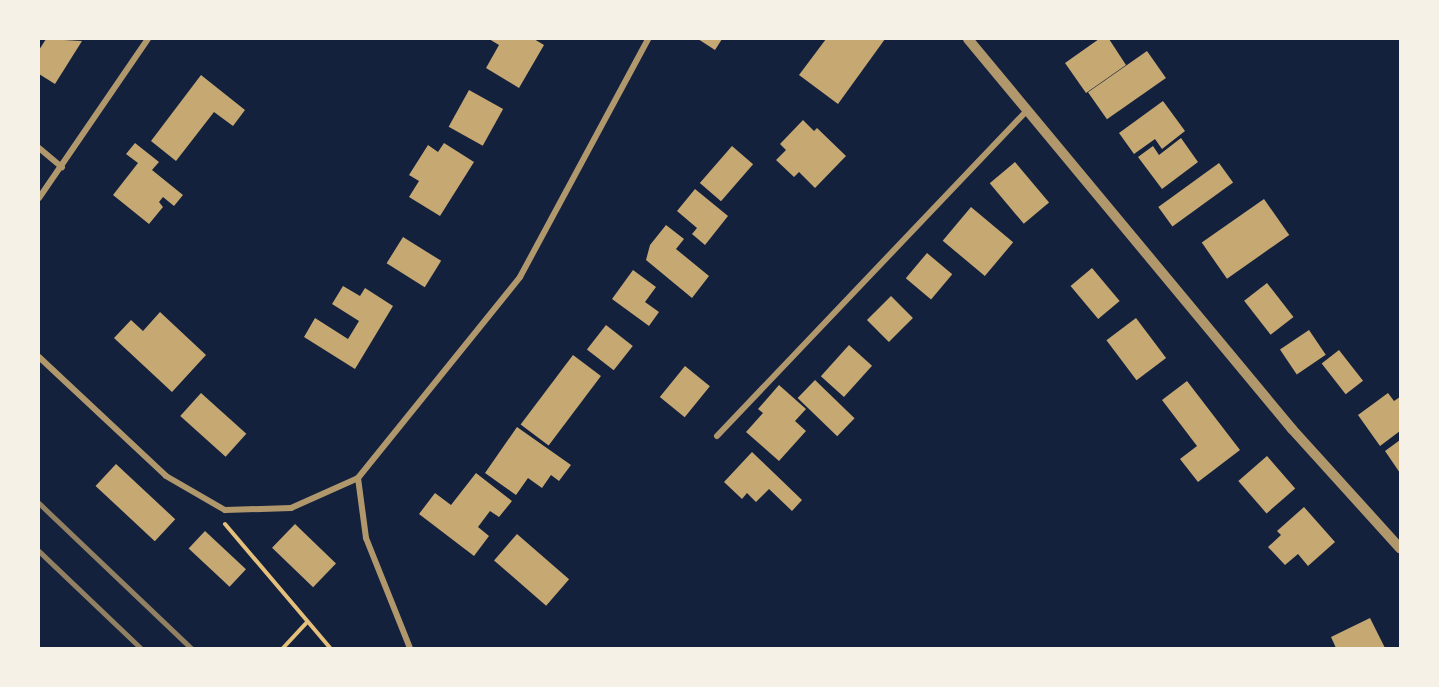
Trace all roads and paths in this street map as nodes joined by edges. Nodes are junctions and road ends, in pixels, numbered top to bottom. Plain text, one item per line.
1 (148, 39) edge
2 (648, 39) edge
3 (968, 39) edge
4 (1027, 111) junction
5 (39, 148) edge
6 (62, 167) junction
7 (39, 198) edge
8 (39, 357) edge
9 (717, 436) dead end
10 (358, 478) junction
11 (204, 498) junction
12 (1400, 548) edge
13 (306, 623) junction
14 (283, 648) edge
15 (330, 648) edge
16 (410, 648) edge

1 - 6 street
2 - 10 street
3 - 4 street
4 - 9 street
4 - 12 street
5 - 6 street
6 - 7 street
8 - 11 street
10 - 11 street
10 - 16 street
11 - 13 path
13 - 14 path
13 - 15 path

